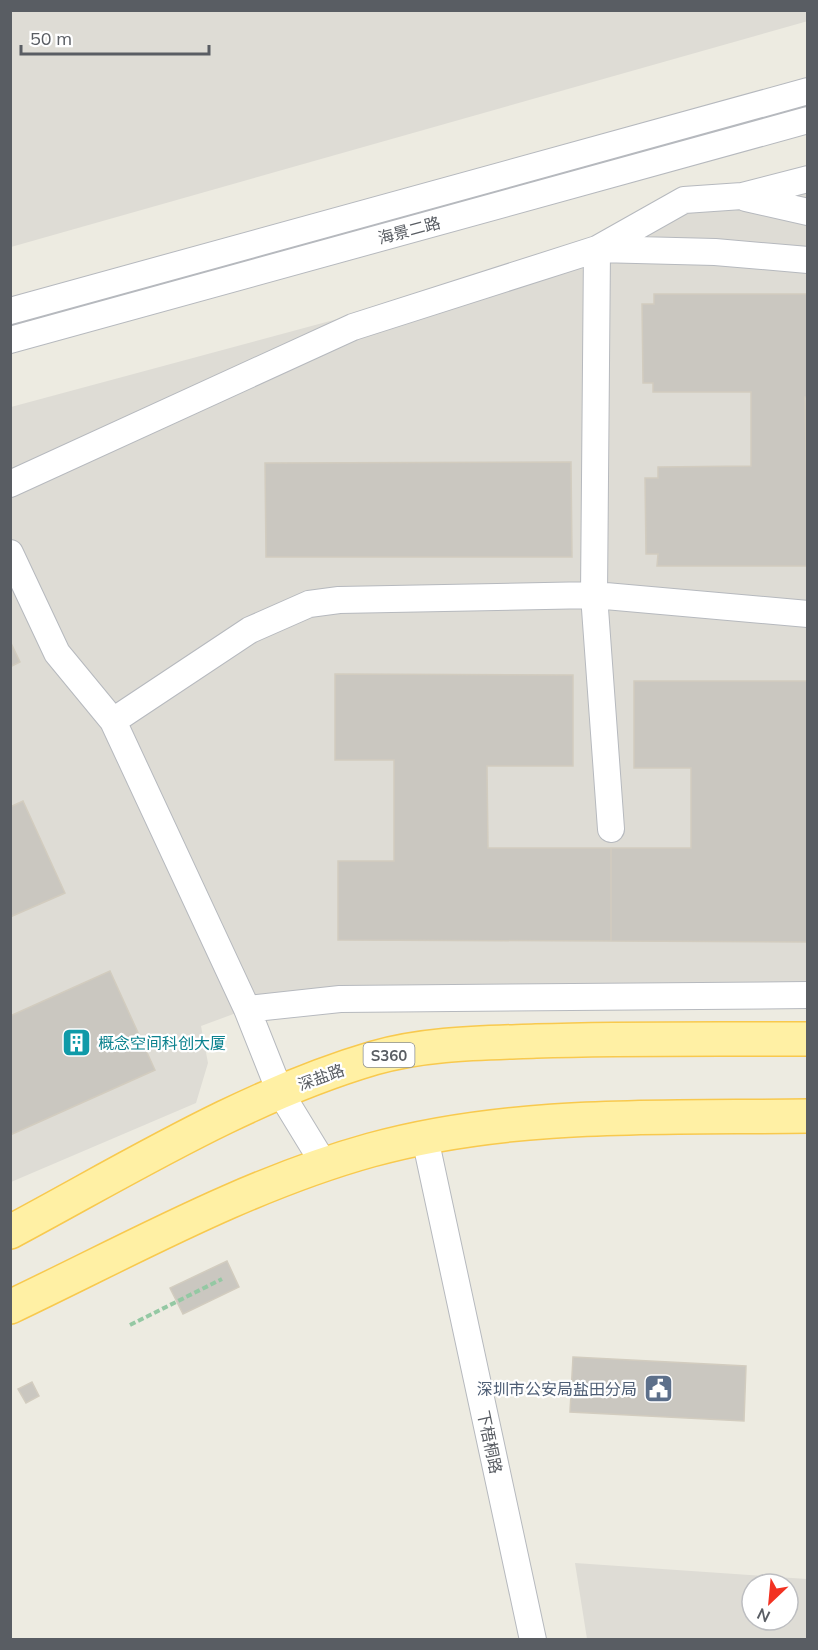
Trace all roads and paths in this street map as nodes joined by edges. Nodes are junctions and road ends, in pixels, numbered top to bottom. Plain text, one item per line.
1 (807, 91) edge
2 (807, 120) edge
3 (807, 179) edge
4 (742, 196) junction
5 (807, 212) edge
6 (597, 249) junction
7 (807, 260) edge
8 (10, 311) edge
9 (10, 340) edge
10 (10, 484) edge
11 (10, 553) edge
12 (594, 595) junction
13 (807, 614) edge
14 (113, 721) junction
15 (611, 829) dead end
16 (807, 995) edge
17 (247, 1010) junction
18 (807, 1039) edge
19 (280, 1092) junction
20 (807, 1116) edge
21 (425, 1138) junction
22 (324, 1164) junction
23 (10, 1232) edge
24 (222, 1279) dead end
25 (10, 1308) edge
26 (130, 1325) dead end
27 (533, 1640) edge

1 - 8 street, 海景二路
2 - 9 street, 海景二路
3 - 4 street
4 - 5 street
4 - 6 street
6 - 7 street
6 - 10 street
6 - 12 street
11 - 14 street
12 - 13 street
12 - 14 street
12 - 15 street
14 - 17 street
16 - 17 street
17 - 19 street
18 - 19 main road, 深盐路 / S360
19 - 22 street
19 - 23 main road, 深盐路 / S360
20 - 21 main road
21 - 22 main road
21 - 27 street, 下梧桐路
22 - 25 main road
24 - 26 path

